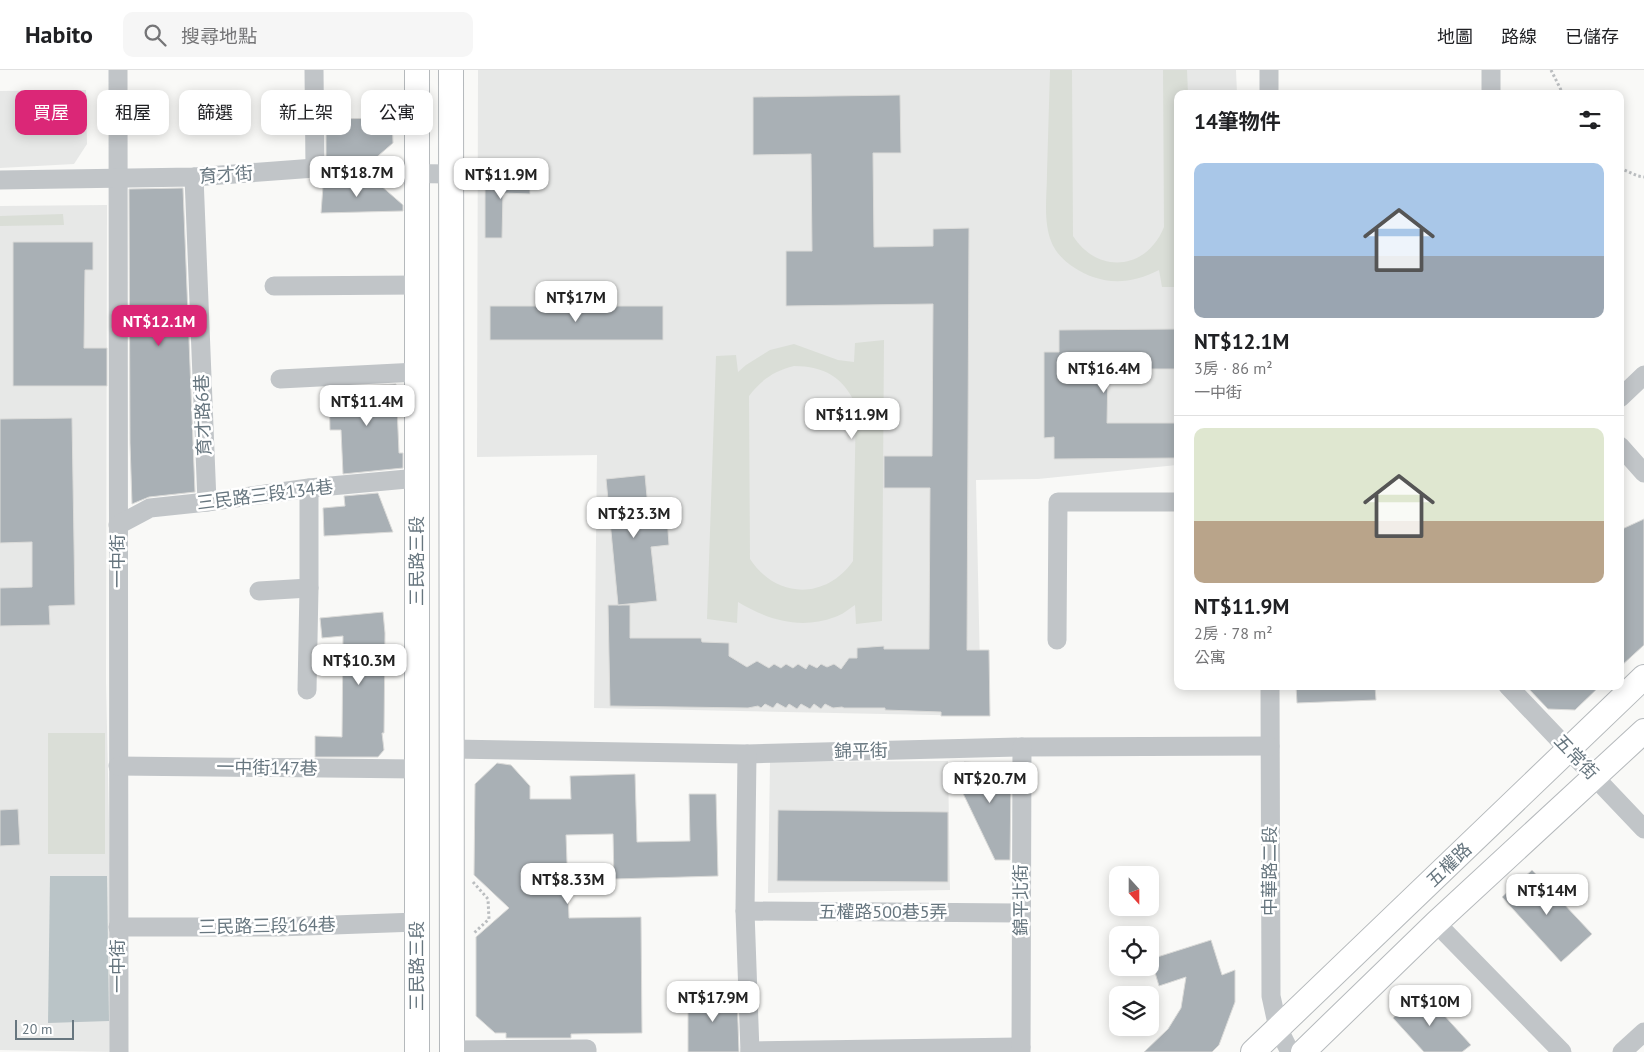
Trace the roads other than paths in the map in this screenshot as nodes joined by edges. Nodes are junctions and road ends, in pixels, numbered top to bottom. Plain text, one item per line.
1 (118, 70) edge
2 (314, 70) edge
3 (417, 70) edge
4 (451, 70) edge
5 (1269, 70) edge
6 (1491, 70) edge
7 (1269, 90) edge
8 (1491, 90) edge
9 (315, 168) junction
10 (417, 174) junction
11 (451, 174) junction
12 (194, 177) junction
13 (118, 178) junction
14 (0, 180) edge
15 (418, 285) junction
16 (274, 286) dead end
17 (417, 372) junction
18 (1644, 375) edge
19 (280, 379) dead end
20 (1624, 394) edge
21 (1624, 450) edge
22 (1644, 473) edge
23 (418, 478) junction
24 (309, 488) junction
25 (207, 502) junction
26 (1174, 502) edge
27 (118, 525) junction
28 (309, 588) junction
29 (260, 590) dead end
30 (1057, 640) dead end
31 (1644, 677) edge
32 (307, 690) dead end
33 (1270, 690) edge
34 (1512, 690) edge
35 (1644, 731) edge
36 (1270, 746) junction
37 (1022, 747) junction
38 (452, 749) junction
39 (1569, 749) junction
40 (747, 754) junction
41 (118, 766) junction
42 (416, 769) junction
43 (1596, 776) junction
44 (1644, 828) edge
45 (745, 912) junction
46 (1021, 913) junction
47 (417, 922) junction
48 (1436, 922) junction
49 (118, 927) junction
50 (1278, 1028) junction
51 (1644, 1032) edge
52 (1021, 1050) edge
53 (452, 1051) edge
54 (750, 1051) edge
55 (118, 1052) edge
56 (417, 1052) edge
57 (587, 1052) edge
58 (1253, 1052) edge
59 (1290, 1052) edge
60 (1303, 1052) edge
61 (1562, 1052) edge
62 (1622, 1052) edge

1 - 13 street, 一中街
2 - 9 street
3 - 10 main road, 三民路三段
4 - 11 main road, 三民路三段
5 - 7 street
6 - 8 street
9 - 10 street, 育才街
9 - 12 street, 育才街
10 - 11 street, 育才街
10 - 15 main road, 三民路三段
11 - 38 main road, 三民路三段
12 - 13 street, 育才街
12 - 25 street, 育才路6巷
13 - 14 street, 育才街
13 - 27 street, 一中街
15 - 16 street
15 - 17 main road, 三民路三段
17 - 19 street
17 - 23 main road, 三民路三段
18 - 20 street
21 - 22 street
23 - 24 street, 三民路三段134巷
23 - 42 main road, 三民路三段
24 - 25 street, 三民路三段134巷
24 - 28 street
25 - 27 street, 三民路三段134巷
26 - 30 street
27 - 41 street, 一中街
28 - 29 street
28 - 32 street
31 - 39 main road, 五權路
33 - 36 street, 中華路二段
34 - 39 street, 五常街
35 - 43 main road, 五權路
36 - 37 street, 錦平街
36 - 50 street, 中華路二段
37 - 40 street, 錦平街
37 - 46 street, 錦平北街
38 - 40 street, 錦平街
38 - 53 main road, 三民路三段
39 - 43 street, 五常街
39 - 50 main road, 五權路
40 - 45 street
41 - 42 street, 一中街147巷
41 - 49 street, 一中街
42 - 47 main road, 三民路三段
43 - 44 street, 五常街
43 - 48 main road, 五權路
45 - 46 street, 五權路500巷5弄
45 - 54 street
46 - 52 street, 錦平北街
47 - 49 street, 三民路三段164巷
47 - 56 main road, 三民路三段
48 - 60 main road, 五權路
48 - 61 street
49 - 55 street, 一中街
50 - 58 main road, 五權路
50 - 59 street, 中華路二段
51 - 62 street
52 - 54 street
53 - 57 street

